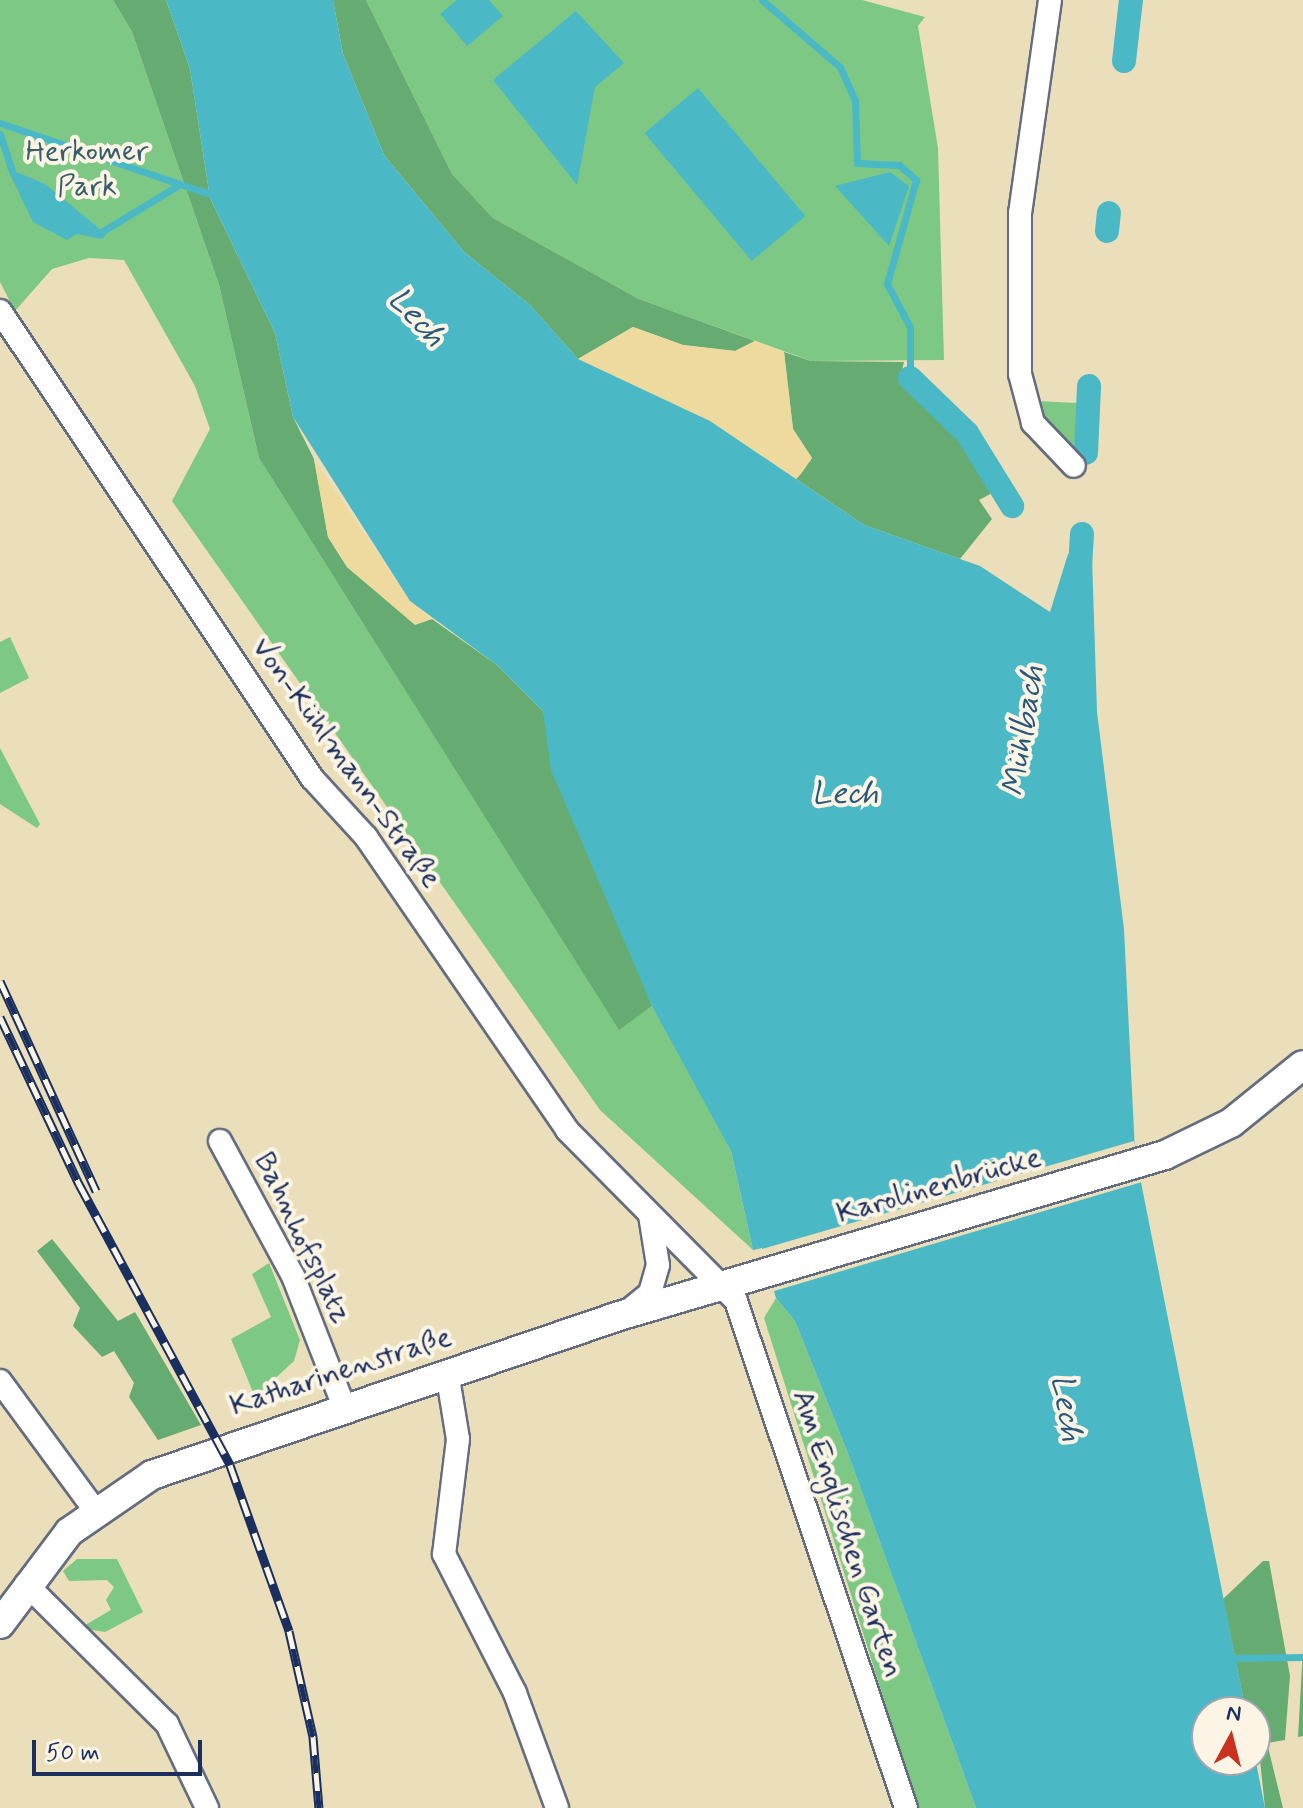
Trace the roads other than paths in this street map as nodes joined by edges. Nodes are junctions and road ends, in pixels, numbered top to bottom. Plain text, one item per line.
1 (1050, 0) edge
2 (0, 311) edge
3 (1074, 466) dead end
4 (1303, 1065) edge
5 (220, 1141) dead end
6 (634, 1195) junction
7 (759, 1273) joint
8 (720, 1284) junction
9 (619, 1316) junction
10 (447, 1372) junction
11 (0, 1381) edge
12 (344, 1407) junction
13 (94, 1509) junction
14 (26, 1584) junction
15 (0, 1624) edge
16 (207, 1808) edge
17 (557, 1808) edge
18 (906, 1808) edge

1 - 3 street
2 - 6 street, Von-Kühlmann-Straße
4 - 7 main road, Karolinenbrücke
5 - 12 street, Bahnhofsplatz
6 - 8 street, Von-Kühlmann-Straße
6 - 9 street, Von-Kühlmann-Straße
7 - 8 main road, Katharinenstraße
8 - 9 main road, Katharinenstraße
8 - 18 street, Am Englischen Garten
9 - 10 main road, Katharinenstraße
10 - 12 main road, Katharinenstraße
10 - 17 street
11 - 13 street
12 - 13 main road, Katharinenstraße
13 - 14 main road, Katharinenstraße
14 - 15 main road, Katharinenstraße
14 - 16 street

